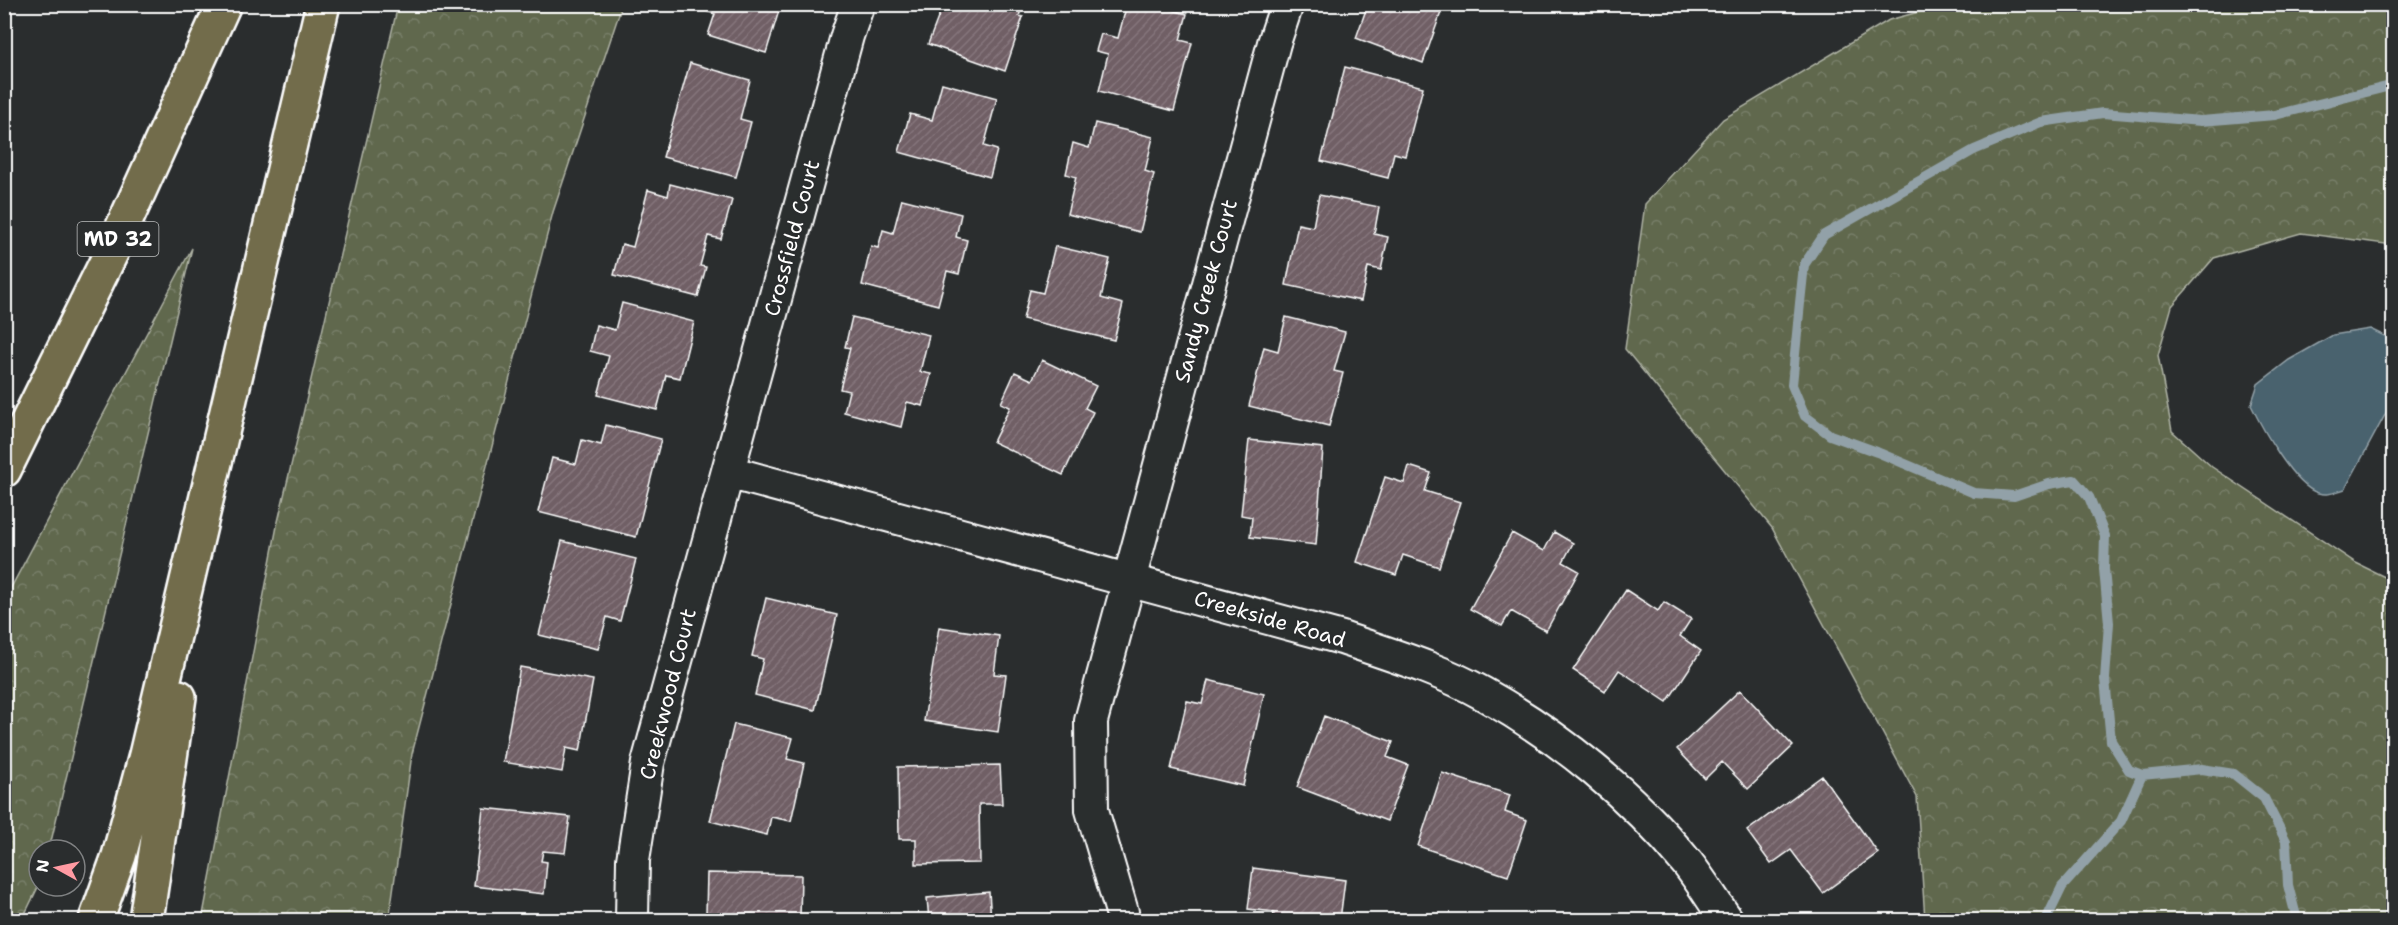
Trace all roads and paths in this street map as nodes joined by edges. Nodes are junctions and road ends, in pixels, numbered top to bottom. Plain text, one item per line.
1 (224, 4) edge
2 (323, 4) edge
3 (858, 4) edge
4 (1287, 4) edge
5 (216, 458) junction
6 (4, 470) edge
7 (728, 472) junction
8 (1128, 579) junction
9 (1122, 912) dead end
10 (96, 921) edge
11 (146, 921) edge
12 (632, 921) edge
13 (1727, 921) edge

1 - 6 highway, MD 32
2 - 5 highway
3 - 7 street, Crossfield Court
4 - 8 street, Sandy Creek Court
5 - 10 highway
5 - 11 highway
7 - 8 street, Creekside Road
7 - 12 street, Creekwood Court
8 - 9 street, Sandy Creek Court
8 - 13 street, Creekside Road

